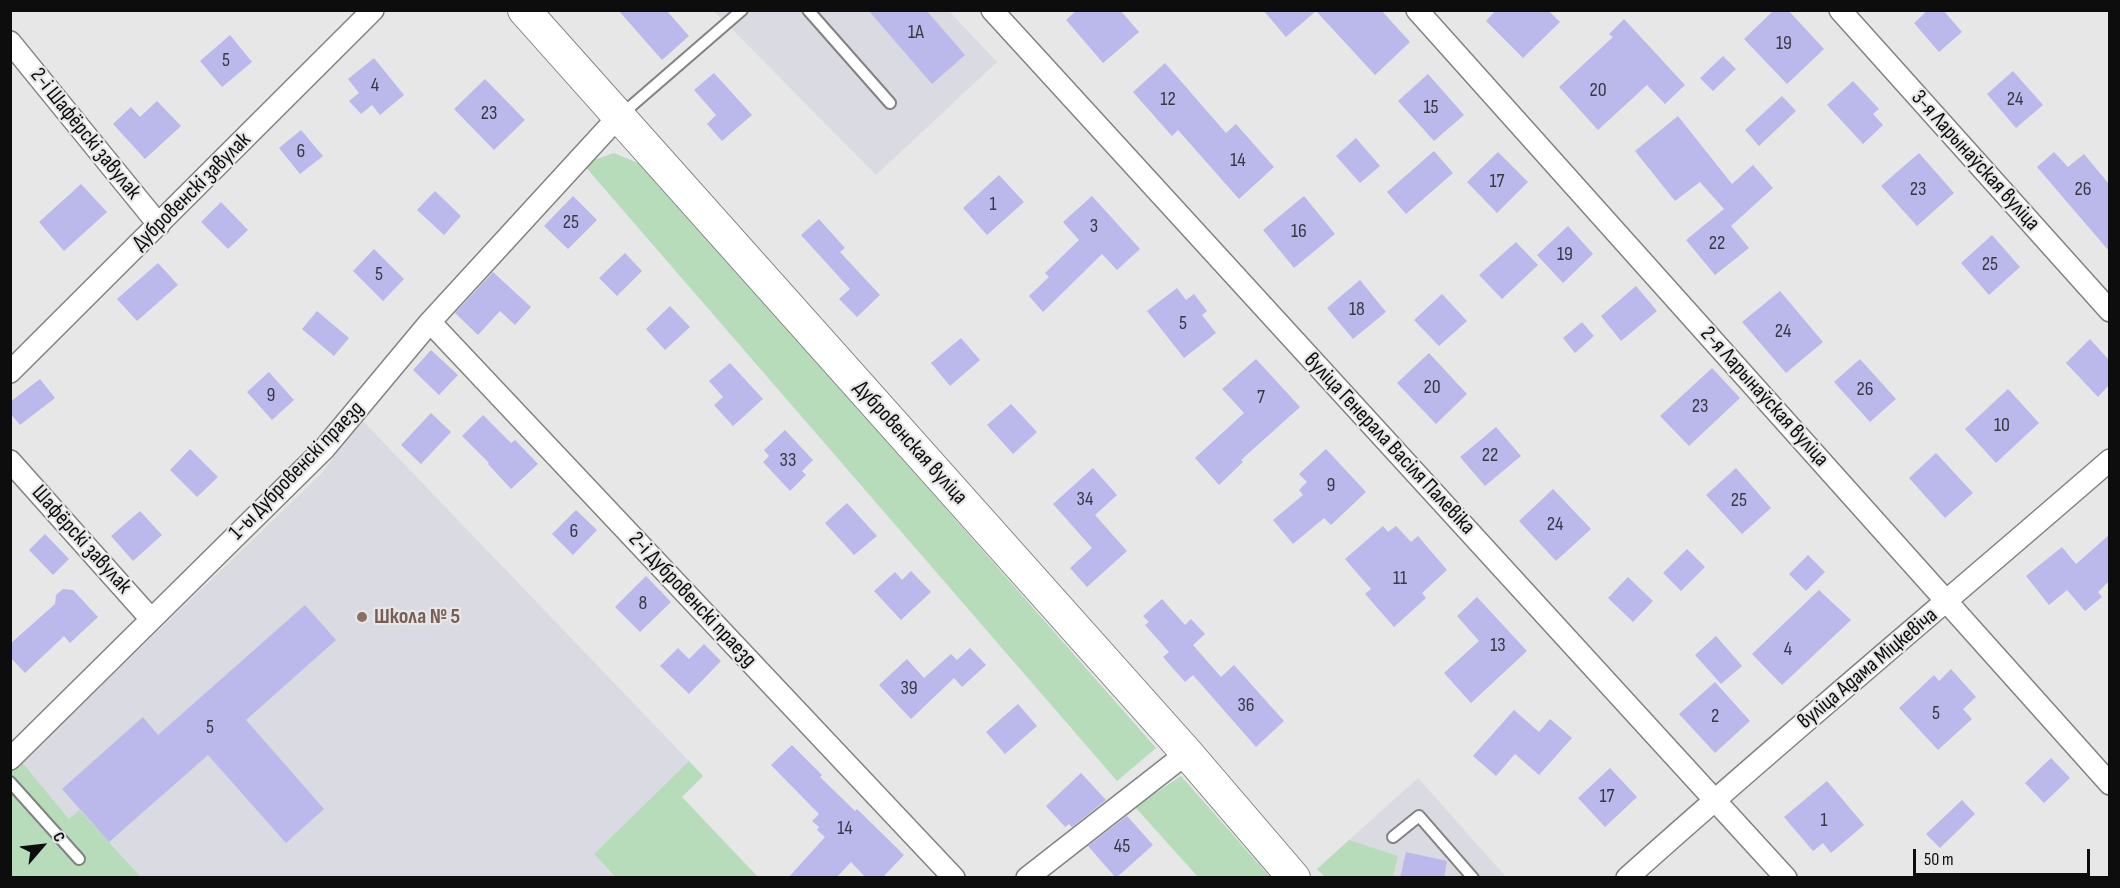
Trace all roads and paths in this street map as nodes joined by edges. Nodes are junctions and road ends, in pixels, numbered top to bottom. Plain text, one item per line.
1 (373, 10) edge
2 (524, 10) edge
3 (742, 10) edge
4 (992, 10) edge
5 (1417, 10) edge
6 (1840, 10) edge
7 (814, 13) edge
8 (10, 42) edge
9 (890, 103) dead end
10 (619, 116) junction
11 (159, 225) junction
12 (2109, 311) edge
13 (430, 322) junction
14 (10, 372) edge
15 (2109, 460) edge
16 (10, 461) edge
17 (1947, 602) junction
18 (151, 619) junction
19 (1187, 753) junction
20 (10, 759) edge
21 (10, 782) edge
22 (2109, 783) edge
23 (1715, 798) junction
24 (1393, 837) dead end
25 (79, 859) dead end
26 (954, 878) edge
27 (1028, 878) edge
28 (1294, 878) edge
29 (1473, 878) edge
30 (1626, 878) edge
31 (1786, 878) edge

1 - 11 street, Дубровенскі завулак
2 - 10 main road, Дубровенская вуліца
3 - 10 lane
4 - 23 street, вуліца Генерала Васіля Палевіка
5 - 17 street, 2-я Ларынаўская вуліца
6 - 12 street, 3-я Ларынаўская вуліца
7 - 9 lane
8 - 11 street, 2-і Шафёрскі завулак
10 - 13 street, 1-ы Дубровенскі праезд
10 - 19 main road, Дубровенская вуліца
11 - 14 street, Дубровенскі завулак
13 - 18 street, 1-ы Дубровенскі праезд
13 - 26 street, 2-і Дубровенскі праезд
15 - 17 street, вуліца Адама Міцкевіча
16 - 18 street, Шафёрскі завулак
17 - 22 street, 2-я Ларынаўская вуліца
17 - 23 street, вуліца Адама Міцкевіча
18 - 20 street, 1-ы Дубровенскі праезд
19 - 27 street
19 - 28 main road, Дубровенская вуліца
21 - 25 lane
23 - 30 street, вуліца Адама Міцкевіча
23 - 31 street, вуліца Генерала Васіля Палевіка
24 - 29 lane

